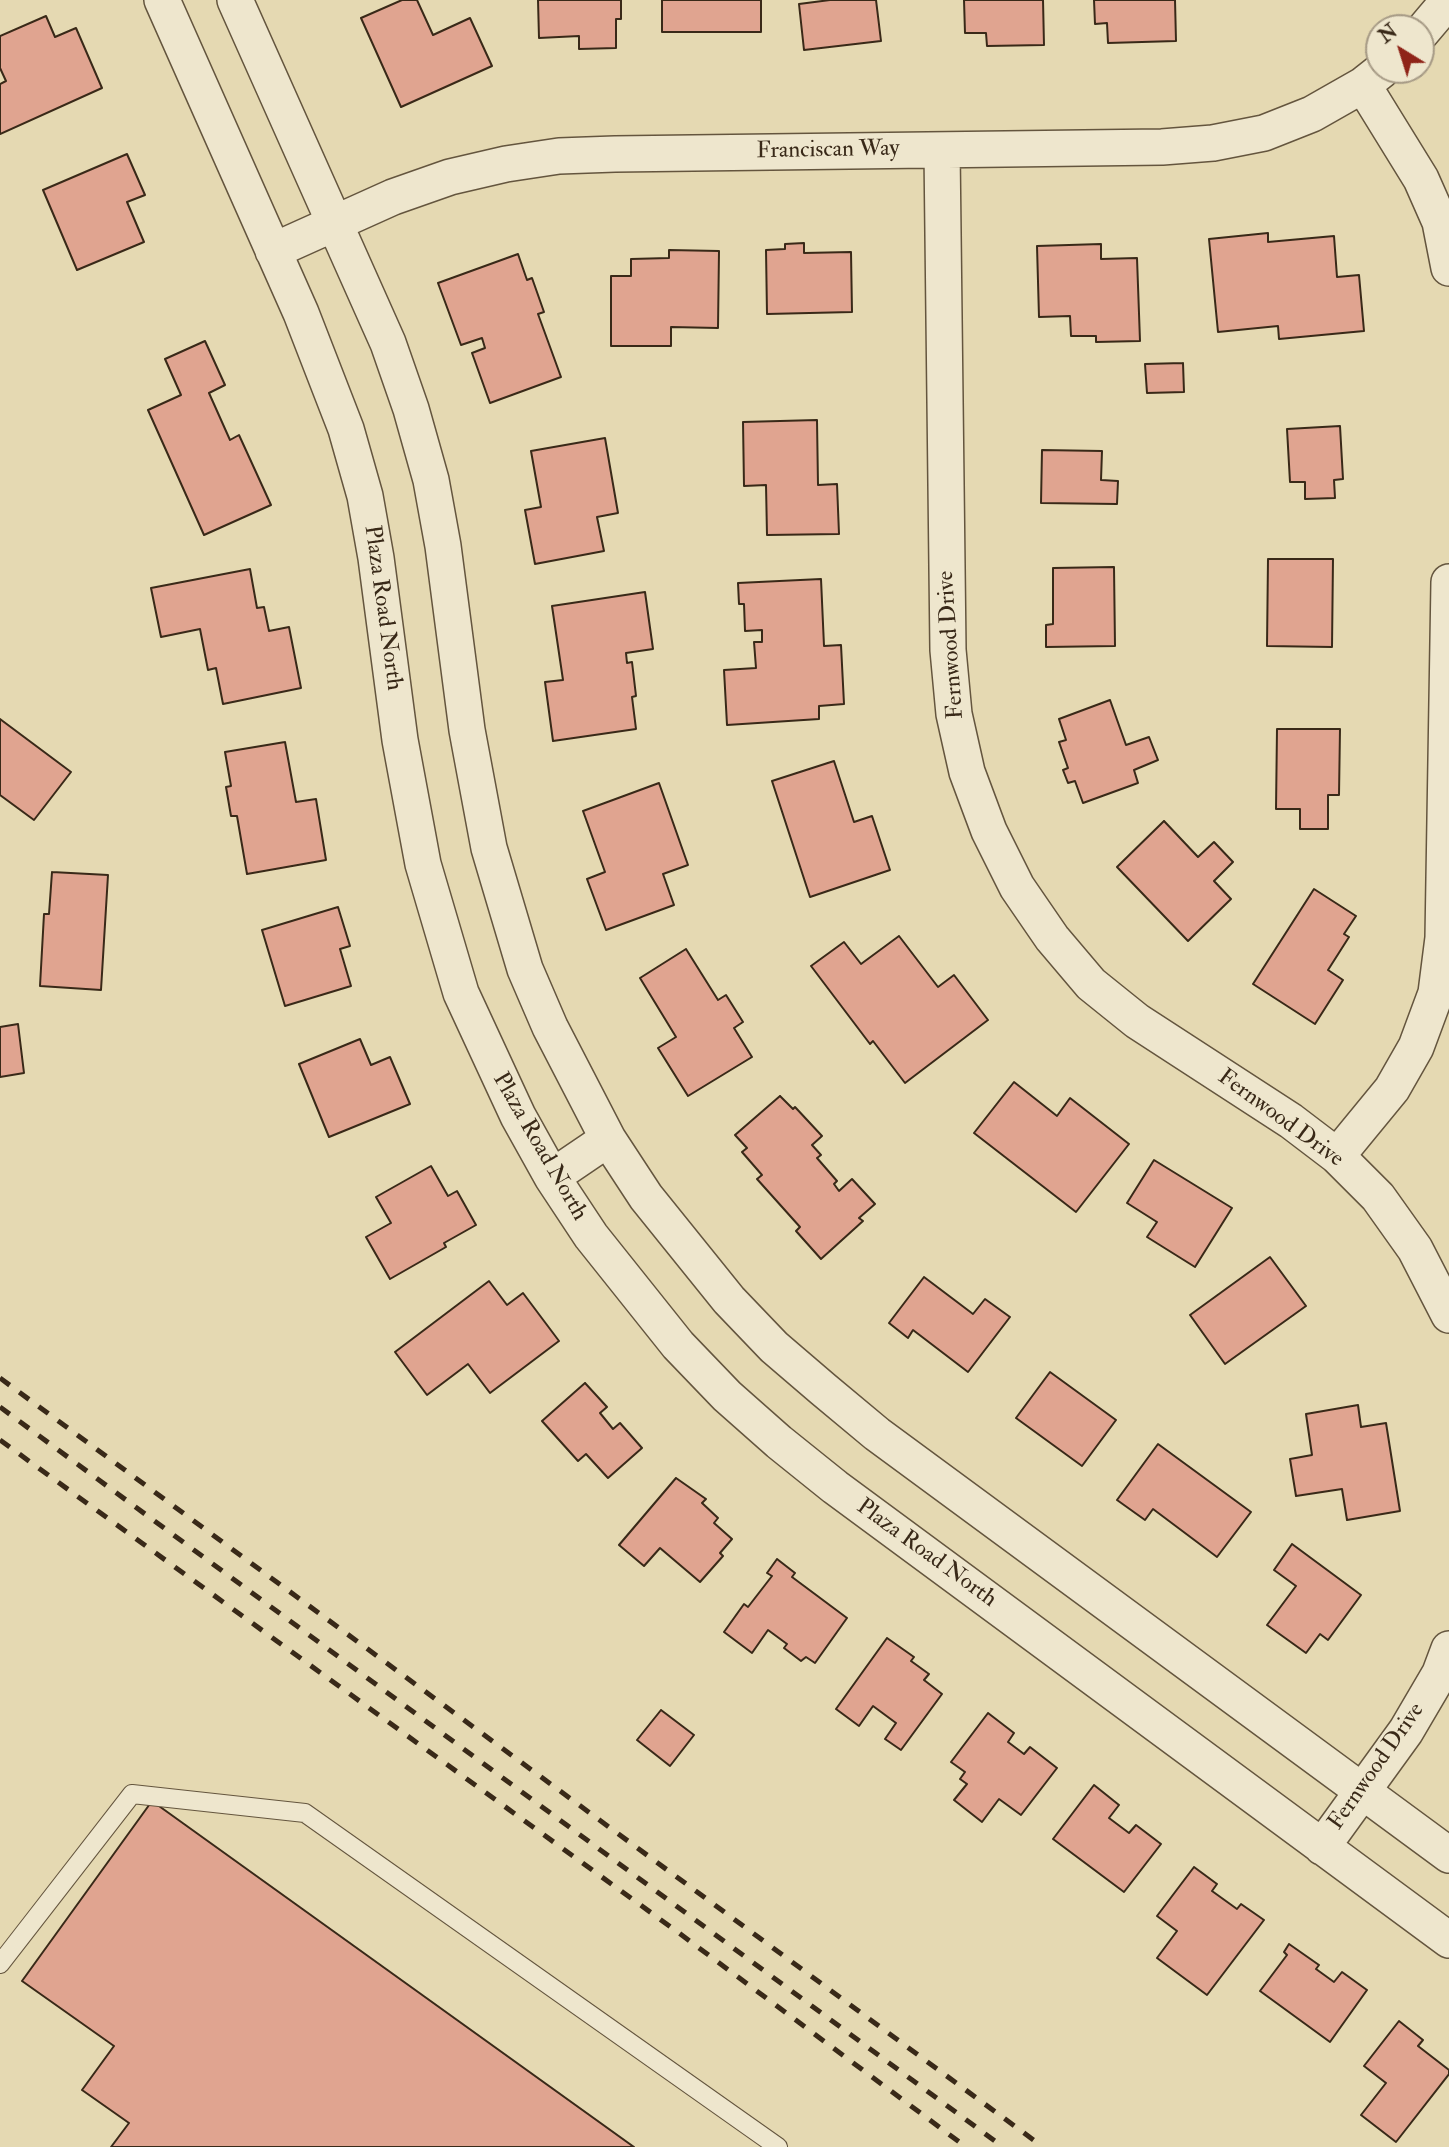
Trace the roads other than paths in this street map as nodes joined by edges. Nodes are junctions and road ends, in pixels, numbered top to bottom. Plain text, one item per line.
1 (162, 0) edge
2 (235, 0) edge
3 (1449, 0) edge
4 (1435, 16) edge
5 (1365, 82) edge
6 (1375, 84) edge
7 (943, 150) junction
8 (335, 223) junction
9 (273, 251) junction
10 (1449, 268) edge
11 (1449, 582) edge
12 (608, 1139) junction
13 (1337, 1156) junction
14 (552, 1177) junction
15 (1449, 1315) edge
16 (1449, 1649) edge
17 (1362, 1791) junction
18 (1322, 1847) junction
19 (1449, 1855) edge
20 (1449, 1940) edge
21 (0, 1964) edge
22 (778, 2147) edge

1 - 9 street, Plaza Road North
2 - 8 street
3 - 4 street
5 - 7 street, Franciscan Way
6 - 10 street
7 - 8 street, Franciscan Way
7 - 13 street, Fernwood Drive
8 - 9 street, Franciscan Way
8 - 12 street
9 - 14 street, Plaza Road North
11 - 13 street
12 - 14 street
12 - 17 street
13 - 15 street, Fernwood Drive
14 - 18 street, Plaza Road North
16 - 17 street, Fernwood Drive
17 - 18 street, Fernwood Drive
17 - 19 street
18 - 20 street, Plaza Road North
21 - 22 lane

